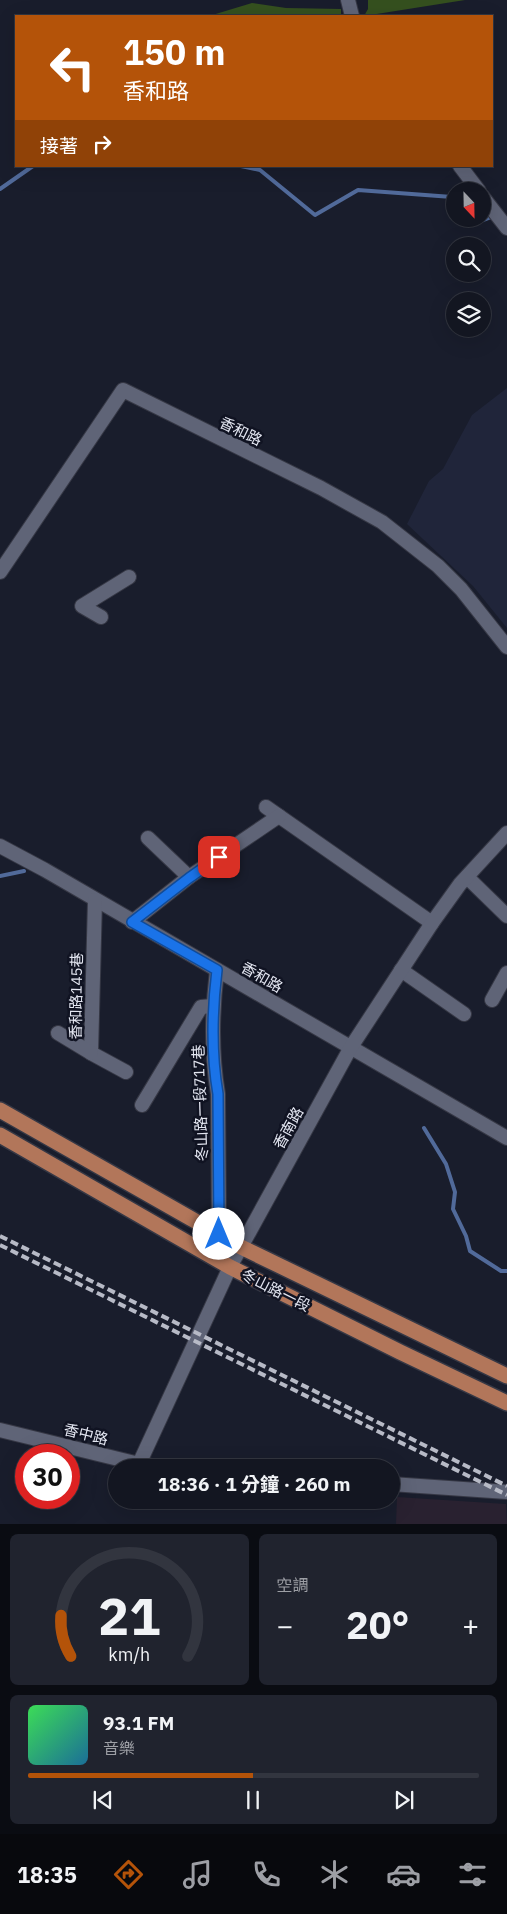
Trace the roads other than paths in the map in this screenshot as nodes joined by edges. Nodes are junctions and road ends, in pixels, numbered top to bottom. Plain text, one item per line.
1 (348, 0) edge
2 (352, 15) edge
3 (461, 167) edge
4 (472, 182) edge
5 (491, 207) edge
6 (504, 224) edge
7 (0, 572) edge
8 (129, 577) dead end
9 (101, 617) dead end
10 (507, 647) edge
11 (266, 807) dead end
12 (279, 816) junction
13 (507, 833) edge
14 (148, 838) dead end
15 (0, 846) edge
16 (467, 877) junction
17 (189, 878) junction
18 (95, 900) junction
19 (507, 916) edge
20 (132, 922) junction
21 (432, 923) junction
22 (217, 970) junction
23 (401, 970) junction
24 (507, 973) edge
25 (492, 1000) dead end
26 (212, 1006) junction
27 (464, 1014) dead end
28 (58, 1033) dead end
29 (351, 1047) junction
30 (91, 1053) junction
31 (126, 1072) dead end
32 (142, 1106) dead end
33 (0, 1110) edge
34 (0, 1135) edge
35 (507, 1138) edge
36 (219, 1234) junction
37 (241, 1246) junction
38 (230, 1267) junction
39 (507, 1376) edge
40 (507, 1403) edge
41 (0, 1430) edge
42 (119, 1459) edge
43 (141, 1459) edge
44 (400, 1485) edge
45 (507, 1492) edge

1 - 2 street
3 - 4 street
5 - 6 street
7 - 10 street, 香和路
8 - 9 street
11 - 12 street
12 - 17 street
12 - 21 street
13 - 16 street, 香南路
14 - 17 street
15 - 18 street, 香和路
16 - 19 street
16 - 21 street, 香南路
17 - 20 street
18 - 20 street, 香和路
18 - 30 street, 香和路145巷
20 - 22 street, 香和路
21 - 23 street, 香南路
22 - 26 street, 冬山路一段717巷
22 - 29 street, 香和路
23 - 27 street
23 - 29 street, 香南路
24 - 25 street
26 - 32 street
26 - 36 street, 冬山路一段717巷
28 - 30 street
29 - 35 street, 香和路
29 - 37 street, 香南路
30 - 31 street, 香和路145巷
33 - 36 main road, 冬山路一段
34 - 38 main road, 冬山路一段
36 - 37 main road, 冬山路一段
37 - 38 street, 香南路
37 - 39 main road, 冬山路一段
38 - 40 main road, 冬山路一段
38 - 43 street, 香南路
41 - 42 street, 香中路
44 - 45 street

